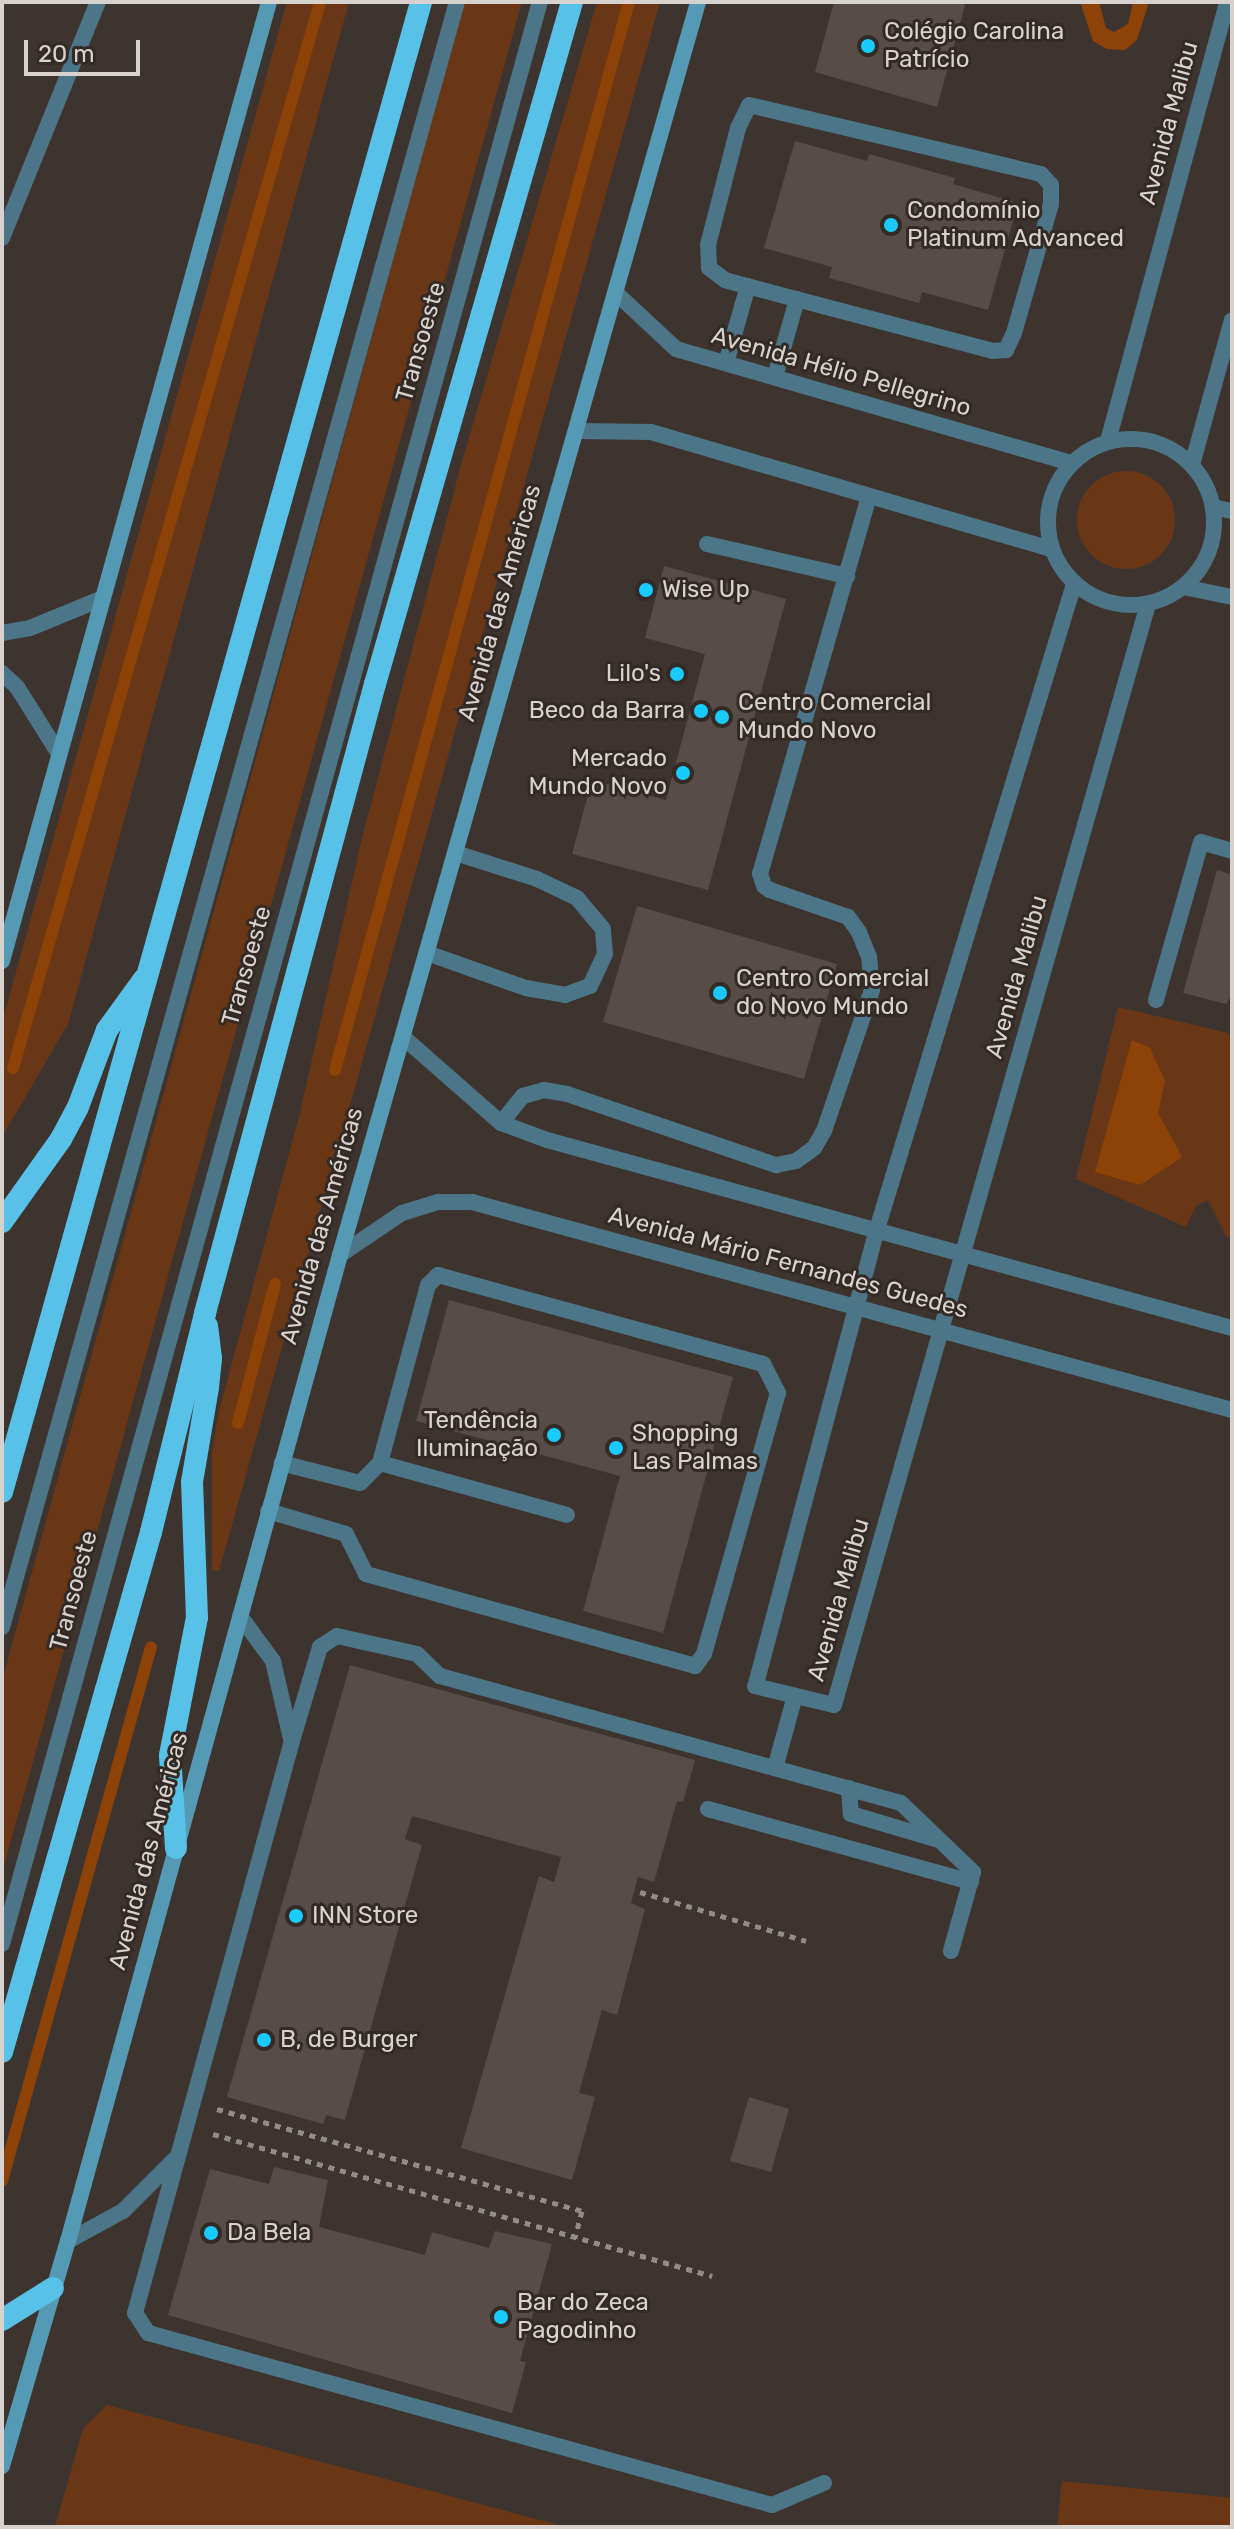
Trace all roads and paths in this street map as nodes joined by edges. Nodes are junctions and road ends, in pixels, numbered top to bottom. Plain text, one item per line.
1 (98, 2) edge
2 (269, 2) edge
3 (421, 2) edge
4 (457, 2) edge
5 (540, 2) edge
6 (572, 2) edge
7 (698, 2) edge
8 (1227, 2) edge
9 (2, 238) edge
10 (748, 286) junction
11 (616, 293) junction
12 (797, 299) junction
13 (1232, 320) edge
14 (726, 363) junction
15 (775, 377) junction
16 (577, 431) junction
17 (1108, 441) junction
18 (1071, 463) junction
19 (1192, 465) junction
20 (869, 496) junction
21 (1213, 507) junction
22 (1232, 511) edge
23 (707, 544) dead end
24 (1051, 549) junction
25 (847, 576) junction
26 (1074, 584) junction
27 (1183, 587) junction
28 (1232, 597) edge
29 (103, 598) junction
30 (1148, 604) junction
31 (2, 633) edge
32 (2, 673) edge
33 (58, 752) junction
34 (1232, 851) edge
35 (456, 853) junction
36 (427, 953) junction
37 (2, 961) edge
38 (150, 972) junction
39 (1156, 1000) dead end
40 (403, 1037) junction
41 (501, 1123) junction
42 (2, 1222) edge
43 (877, 1229) junction
44 (340, 1255) junction
45 (963, 1255) junction
46 (857, 1306) junction
47 (205, 1313) junction
48 (1232, 1328) edge
49 (942, 1330) junction
50 (1232, 1410) edge
51 (281, 1463) junction
52 (380, 1463) junction
53 (2, 1492) edge
54 (268, 1511) junction
55 (567, 1515) dead end
56 (240, 1616) junction
57 (2, 1627) edge
58 (795, 1696) junction
59 (292, 1741) junction
60 (775, 1768) junction
61 (849, 1788) junction
62 (708, 1809) dead end
63 (938, 1840) junction
64 (176, 1848) junction
65 (971, 1882) junction
66 (640, 1892) dead end
67 (806, 1941) dead end
68 (2, 1944) edge
69 (951, 1951) dead end
70 (2, 2052) edge
71 (210, 2120) dead end
72 (207, 2132) dead end
73 (179, 2156) junction
74 (578, 2238) junction
75 (68, 2241) junction
76 (712, 2276) dead end
77 (53, 2288) junction
78 (2, 2320) edge
79 (2, 2466) edge
80 (824, 2483) dead end

1 - 9 street
2 - 29 main road
3 - 38 highway
4 - 57 street
5 - 68 street, Transoeste
6 - 47 highway
7 - 11 main road, Avenida das Américas
8 - 17 street, Avenida Malibu
10 - 12 street
10 - 12 street
10 - 14 street
11 - 14 street, Avenida Hélio Pellegrino
11 - 16 main road, Avenida das Américas
12 - 15 street
13 - 19 street
14 - 15 street, Avenida Hélio Pellegrino
15 - 18 street, Avenida Hélio Pellegrino
16 - 20 street
16 - 35 main road, Avenida das Américas
17 - 18 street
17 - 19 street
18 - 24 street
19 - 21 street
20 - 24 street
20 - 25 street
21 - 22 street
21 - 27 street
23 - 25 street
24 - 26 street
25 - 41 street
26 - 30 street
26 - 43 street, Avenida Malibu
27 - 28 street
27 - 30 street
29 - 31 street
29 - 33 main road
30 - 45 street, Avenida Malibu
32 - 33 street
33 - 37 main road
34 - 39 street
35 - 36 main road, Avenida das Américas
35 - 36 street
36 - 40 main road, Avenida das Américas
38 - 42 highway
38 - 53 highway
40 - 41 street
40 - 44 main road, Avenida das Américas
41 - 43 street
43 - 45 street
43 - 46 street, Avenida Malibu
44 - 46 street, Avenida Mário Fernandes Guedes
44 - 51 main road, Avenida das Américas
45 - 48 street
45 - 49 street, Avenida Malibu
46 - 49 street, Avenida Mário Fernandes Guedes
46 - 58 street, Avenida Malibu
47 - 64 highway
47 - 70 highway
49 - 50 street, Avenida Mário Fernandes Guedes
49 - 58 street, Avenida Malibu
51 - 52 street
51 - 54 main road, Avenida das Américas
52 - 54 street
52 - 55 street
54 - 56 main road, Avenida das Américas
56 - 59 street
56 - 64 main road, Avenida das Américas
58 - 60 street
59 - 60 street
59 - 73 street
60 - 61 street
61 - 63 street
61 - 63 street
62 - 65 street
63 - 65 street
64 - 75 main road, Avenida das Américas
65 - 69 street
66 - 67 path
71 - 74 path
72 - 74 path
73 - 75 street
73 - 80 street
74 - 76 path
75 - 77 main road, Avenida das Américas
77 - 78 highway
77 - 79 main road, Avenida das Américas

